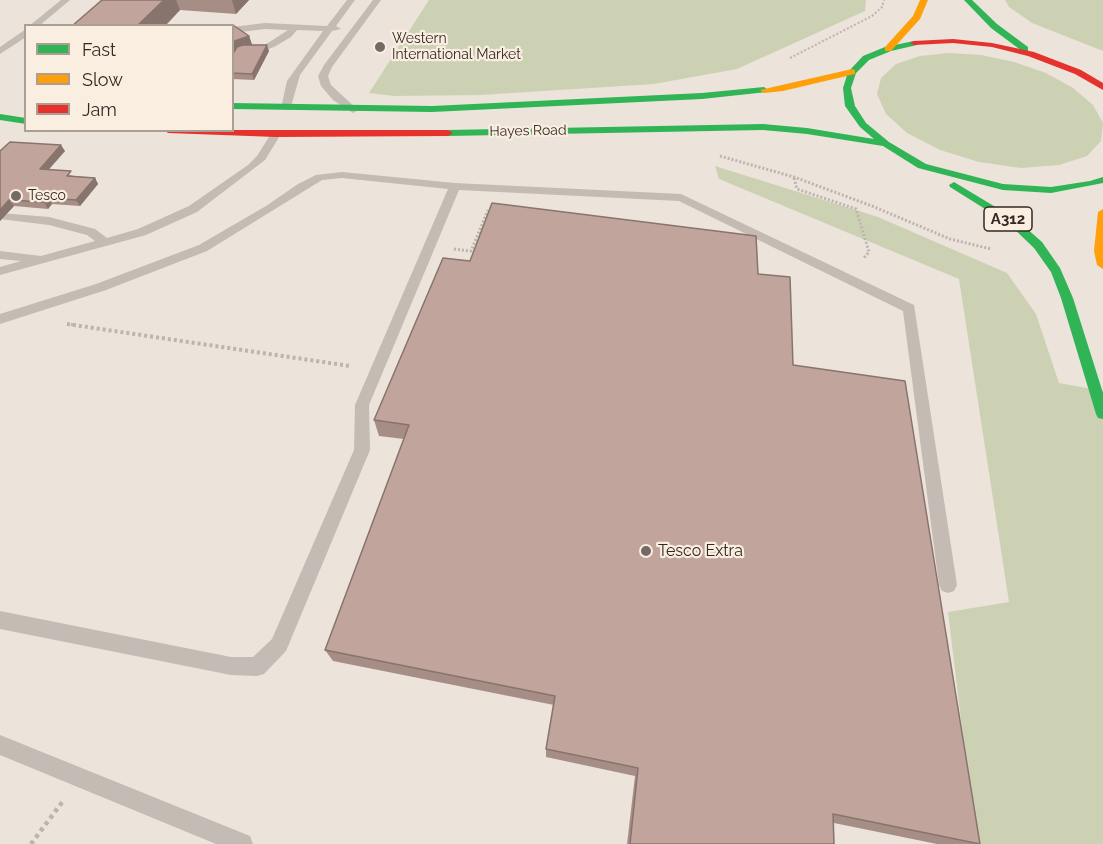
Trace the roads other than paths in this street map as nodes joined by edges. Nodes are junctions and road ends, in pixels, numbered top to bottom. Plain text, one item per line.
1 (66, 0) edge
2 (351, 0) edge
3 (377, 0) edge
4 (924, 0) edge
5 (968, 0) edge
6 (36, 24) edge
7 (296, 26) junction
8 (330, 28) junction
9 (234, 30) edge
10 (353, 30) junction
11 (24, 33) edge
12 (888, 49) junction
13 (0, 51) edge
14 (1031, 54) junction
15 (234, 59) edge
16 (852, 72) junction
17 (1103, 87) edge
18 (234, 106) edge
19 (286, 108) junction
20 (353, 110) junction
21 (0, 117) edge
22 (24, 121) edge
23 (222, 132) edge
24 (276, 134) junction
25 (886, 144) junction
26 (922, 166) junction
27 (1103, 180) edge
28 (455, 186) junction
29 (1103, 212) edge
30 (4, 216) edge
31 (106, 243) junction
32 (0, 255) edge
33 (45, 259) junction
34 (1103, 265) edge
35 (0, 271) edge
36 (0, 319) edge
37 (1103, 414) edge
38 (948, 585) dead end
39 (0, 620) edge
40 (0, 745) edge
41 (242, 844) edge

1 - 6 lane
2 - 8 lane
3 - 10 lane
4 - 12 main road
5 - 14 main road
7 - 8 lane
7 - 9 lane
7 - 15 lane
8 - 10 lane
8 - 19 lane
10 - 20 lane
11 - 13 lane
12 - 14 main road
12 - 16 main road
14 - 17 main road
16 - 20 main road, Hayes Road
16 - 25 main road
18 - 19 main road, Hayes Road
19 - 20 main road, Hayes Road
19 - 24 main road
21 - 22 main road
23 - 24 main road, Hayes Road
24 - 25 main road, Hayes Road
24 - 31 lane
25 - 26 main road
26 - 27 main road
26 - 37 main road, A312
28 - 36 lane
28 - 38 lane
28 - 39 lane
29 - 34 main road
30 - 31 lane
31 - 33 lane
32 - 33 lane
33 - 35 lane
40 - 41 lane

